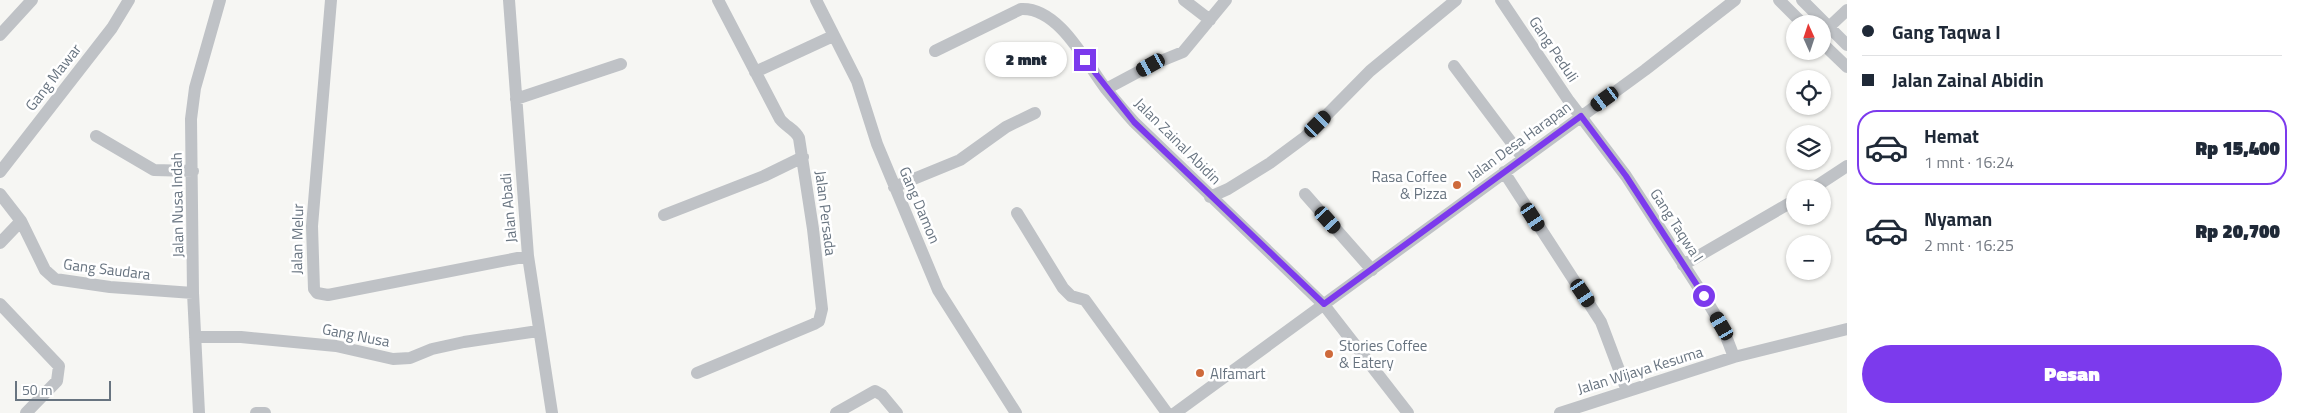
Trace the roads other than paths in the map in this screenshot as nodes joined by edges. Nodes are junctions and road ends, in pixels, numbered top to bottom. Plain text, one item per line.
1 (32, 0) edge
2 (130, 0) edge
3 (220, 0) edge
4 (332, 0) edge
5 (509, 0) edge
6 (718, 0) edge
7 (816, 0) edge
8 (1184, 0) edge
9 (1226, 0) edge
10 (1456, 0) edge
11 (1500, 0) edge
12 (1735, 0) edge
13 (1779, 0) edge
14 (1802, 0) edge
15 (1847, 10) edge
16 (1794, 15) edge
17 (1817, 15) edge
18 (1210, 20) junction
19 (1831, 25) edge
20 (1831, 29) edge
21 (0, 35) edge
22 (833, 36) junction
23 (1847, 44) edge
24 (935, 50) dead end
25 (1831, 51) edge
26 (621, 64) dead end
27 (1454, 66) dead end
28 (1847, 67) edge
29 (756, 72) junction
30 (1106, 90) junction
31 (516, 99) junction
32 (1036, 113) dead end
33 (1581, 116) junction
34 (96, 136) dead end
35 (803, 157) junction
36 (1523, 158) junction
37 (1847, 166) edge
38 (193, 171) junction
39 (0, 172) edge
40 (1504, 172) junction
41 (1826, 180) edge
42 (894, 187) junction
43 (0, 194) edge
44 (1305, 194) dead end
45 (1210, 197) junction
46 (1786, 205) edge
47 (1017, 213) dead end
48 (664, 216) dead end
49 (21, 221) junction
50 (0, 244) edge
51 (528, 256) junction
52 (1683, 265) junction
53 (1372, 270) junction
54 (194, 293) junction
55 (0, 304) edge
56 (1324, 304) junction
57 (1847, 329) edge
58 (538, 331) junction
59 (195, 337) junction
60 (1734, 358) junction
61 (697, 373) dead end
62 (1627, 391) junction
63 (1564, 412) edge
64 (26, 413) edge
65 (199, 413) edge
66 (256, 413) edge
67 (265, 413) edge
68 (552, 413) edge
69 (836, 413) edge
70 (897, 413) edge
71 (1016, 413) edge
72 (1168, 413) edge
73 (1175, 413) edge
74 (1408, 413) edge

1 - 21 street
2 - 39 street, Gang Mawar
3 - 38 street, Jalan Nusa Indah
4 - 51 street, Jalan Melur
5 - 31 street, Jalan Abadi
6 - 29 street, Jalan Persada
7 - 22 street, Gang Damon
8 - 18 street
9 - 18 street
10 - 45 street
11 - 33 street, Gang Peduli
12 - 33 street, Jalan Desa Harapan
13 - 16 street
14 - 17 street
15 - 19 street
18 - 30 street
20 - 23 street
22 - 29 street
22 - 42 street, Gang Damon
24 - 30 street, Jalan Zainal Abidin
25 - 28 street
26 - 31 street
27 - 36 street
29 - 35 street, Jalan Persada
30 - 45 street, Jalan Zainal Abidin
31 - 51 street, Jalan Abadi
32 - 42 street
33 - 36 street, Jalan Desa Harapan
33 - 52 street, Gang Taqwa I
34 - 38 street
35 - 48 street
35 - 61 street, Jalan Persada
36 - 40 street, Jalan Desa Harapan
37 - 41 street
38 - 54 street, Jalan Nusa Indah
40 - 53 street, Jalan Desa Harapan
40 - 62 street
42 - 71 street, Gang Damon
43 - 49 street, Gang Saudara
44 - 53 street
45 - 56 street, Jalan Zainal Abidin
46 - 52 street
47 - 72 street
49 - 50 street
49 - 54 street, Gang Saudara
51 - 58 street, Jalan Abadi
52 - 60 street, Gang Taqwa I
53 - 56 street, Jalan Desa Harapan
54 - 59 street, Jalan Nusa Indah
55 - 64 street
56 - 73 street, Jalan Desa Harapan
56 - 74 street, Jalan Zainal Abidin
57 - 60 street, Jalan Wijaya Kesuma
58 - 59 street, Gang Nusa
58 - 68 street, Jalan Abadi
59 - 65 street, Jalan Nusa Indah
60 - 62 street, Jalan Wijaya Kesuma
62 - 63 street, Jalan Wijaya Kesuma
66 - 67 street
69 - 70 street

